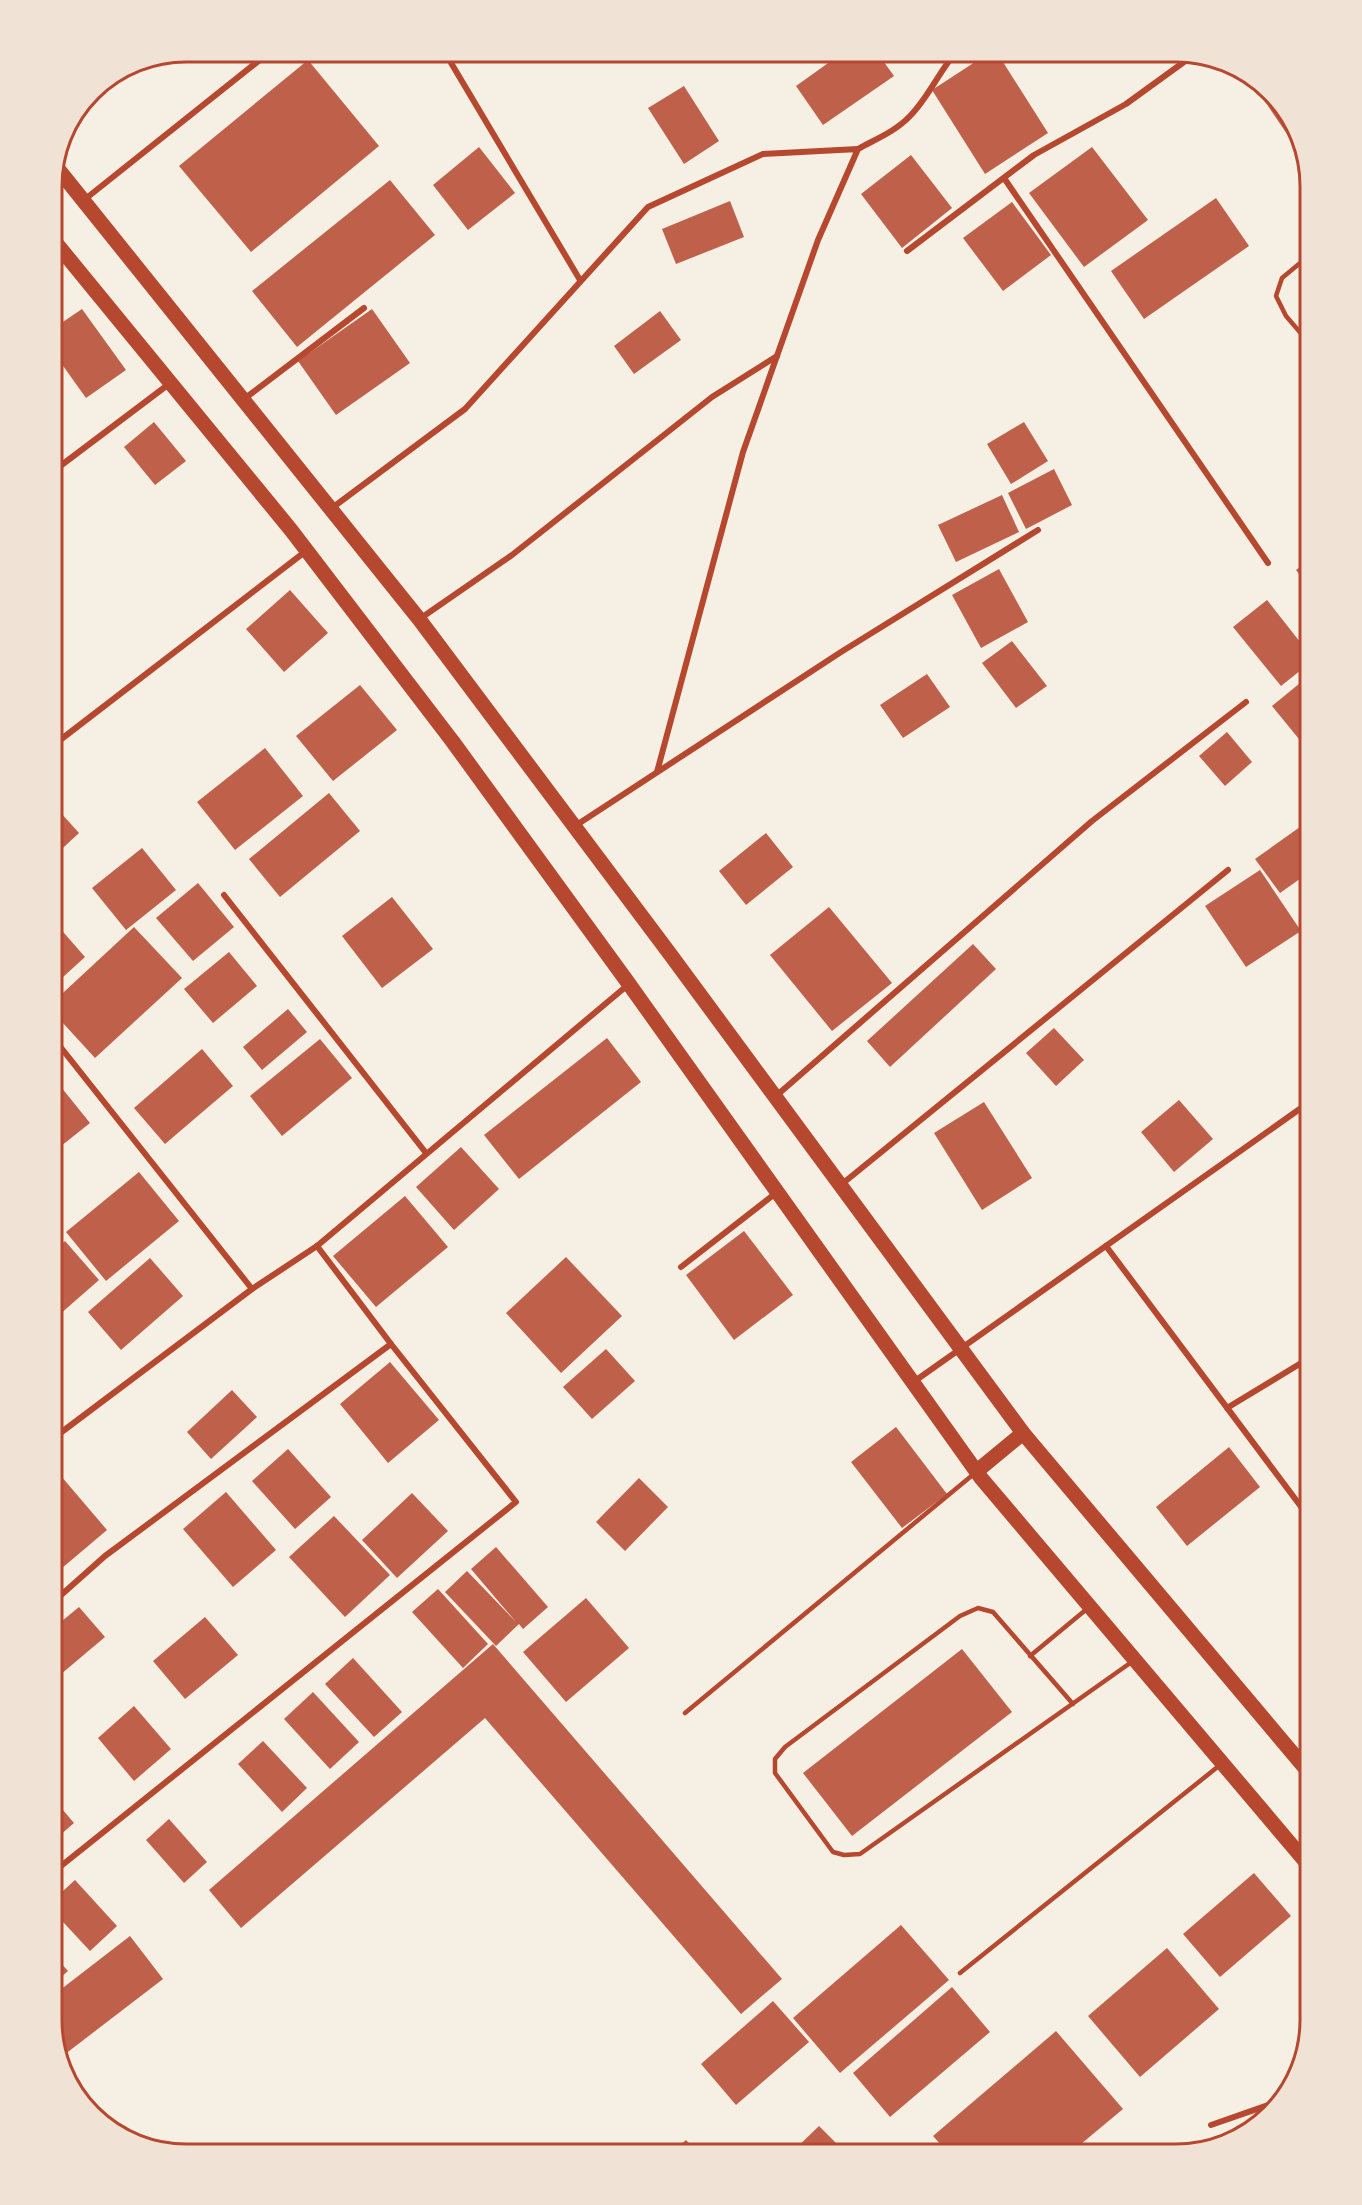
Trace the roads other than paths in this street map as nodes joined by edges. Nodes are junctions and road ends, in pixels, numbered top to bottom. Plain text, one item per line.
1 (257, 62) edge
2 (451, 62) edge
3 (947, 62) edge
4 (1184, 62) edge
5 (858, 149) junction
6 (62, 175) edge
7 (1004, 178) junction
8 (83, 201) junction
9 (62, 251) edge
10 (907, 251) dead end
11 (1300, 263) edge
12 (580, 280) junction
13 (364, 308) dead end
14 (1300, 332) edge
15 (777, 355) junction
16 (169, 384) junction
17 (244, 399) junction
18 (62, 464) edge
19 (332, 508) junction
20 (1038, 530) dead end
21 (307, 550) junction
22 (1268, 563) dead end
23 (419, 619) junction
24 (1246, 702) dead end
25 (62, 739) edge
26 (657, 772) junction
27 (574, 827) junction
28 (1228, 870) dead end
29 (224, 895) dead end
30 (629, 984) junction
31 (62, 1049) edge
32 (775, 1096) junction
33 (1300, 1109) edge
34 (426, 1153) junction
35 (840, 1185) junction
36 (776, 1193) junction
37 (1106, 1245) junction
38 (317, 1246) junction
39 (681, 1267) dead end
40 (252, 1289) junction
41 (391, 1344) junction
42 (960, 1348) junction
43 (1300, 1364) edge
44 (912, 1383) junction
45 (1227, 1408) junction
46 (62, 1432) edge
47 (1023, 1433) junction
48 (978, 1471) junction
49 (1300, 1505) edge
50 (62, 1594) edge
51 (1090, 1606) junction
52 (1030, 1656) junction
53 (1135, 1660) junction
54 (1073, 1704) junction
55 (685, 1713) dead end
56 (1300, 1762) edge
57 (1222, 1764) junction
58 (1300, 1855) edge
59 (62, 1865) edge
60 (960, 1973) dead end
61 (1264, 2107) edge
62 (1212, 2126) dead end

1 - 8 street
2 - 12 street
3 - 5 street
4 - 7 street
5 - 12 street
5 - 15 street
6 - 8 main road
7 - 10 street
7 - 22 street
8 - 17 main road
9 - 16 main road
11 - 14 lane
12 - 19 street
13 - 17 street
15 - 23 street
15 - 26 street
16 - 18 street
16 - 21 main road
17 - 19 main road
19 - 23 main road
20 - 26 street
21 - 25 street
21 - 30 main road
23 - 27 main road
24 - 32 street
26 - 27 street
27 - 32 main road
28 - 35 street
29 - 34 street
30 - 34 street
30 - 36 main road
31 - 40 street
32 - 35 main road
33 - 37 street
34 - 38 street
35 - 42 main road
36 - 39 street
36 - 44 main road
37 - 42 street
37 - 45 street
38 - 40 street
38 - 41 street
40 - 46 street
41 - 50 street
41 - 59 street
42 - 44 street
42 - 47 main road
43 - 45 street
44 - 48 main road
45 - 49 street
47 - 48 main road
47 - 56 main road
48 - 51 main road
48 - 55 lane
51 - 52 lane
51 - 53 main road
52 - 54 lane
52 - 54 lane
53 - 54 lane
53 - 57 main road
57 - 58 main road
57 - 60 lane
61 - 62 street

